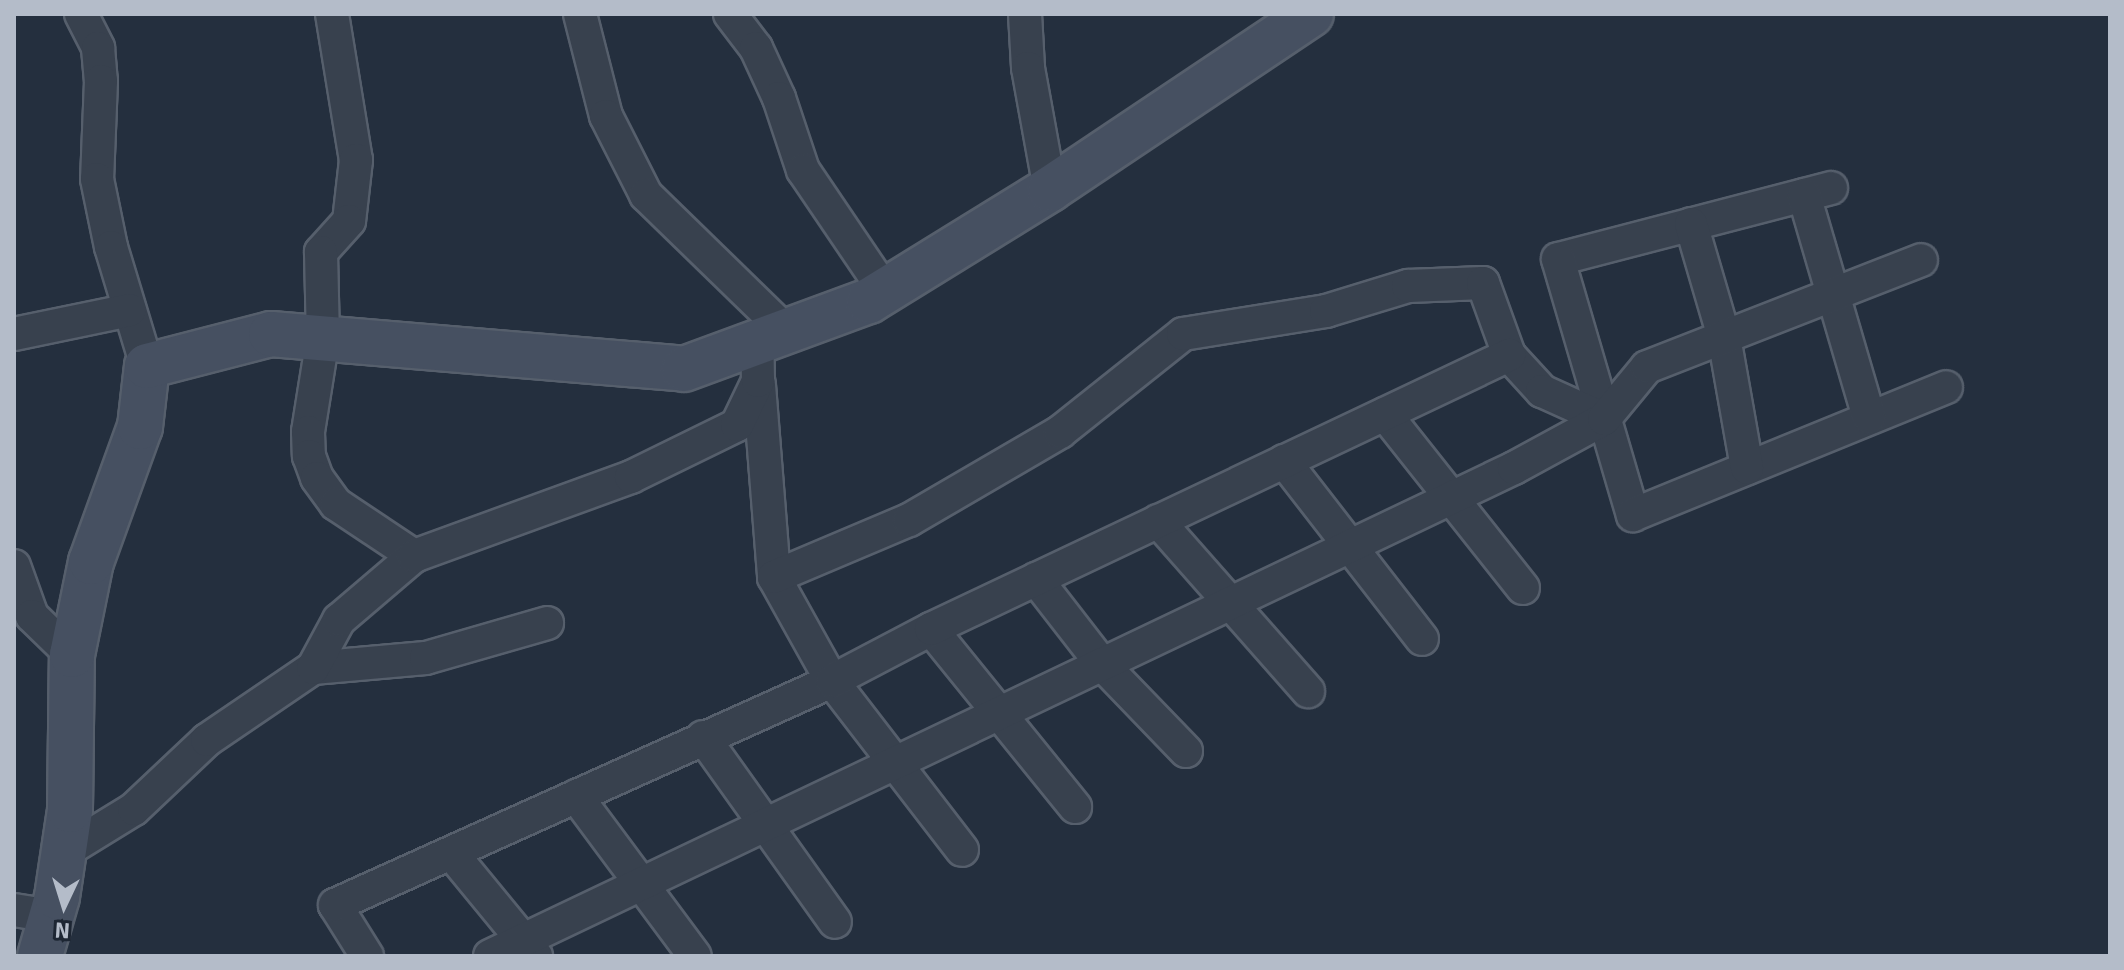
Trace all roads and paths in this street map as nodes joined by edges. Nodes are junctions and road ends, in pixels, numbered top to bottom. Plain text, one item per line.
1 (81, 14) edge
2 (332, 14) edge
3 (580, 14) edge
4 (730, 14) edge
5 (1025, 14) edge
6 (1311, 14) edge
7 (1050, 189) junction
8 (1691, 224) junction
9 (1921, 260) dead end
10 (885, 291) junction
11 (1836, 294) junction
12 (130, 310) junction
13 (14, 334) edge
14 (1724, 337) junction
15 (323, 338) junction
16 (767, 351) junction
17 (1509, 355) junction
18 (147, 366) junction
19 (1946, 387) dead end
20 (1385, 414) junction
21 (1869, 418) junction
22 (1604, 419) junction
23 (1284, 461) junction
24 (1747, 468) junction
25 (1453, 498) junction
26 (1158, 521) junction
27 (1350, 546) junction
28 (414, 556) junction
29 (14, 566) edge
30 (774, 577) junction
31 (1036, 579) junction
32 (1523, 588) dead end
33 (1228, 604) junction
34 (547, 623) dead end
35 (931, 629) junction
36 (1422, 639) dead end
37 (72, 655) junction
38 (1102, 664) junction
39 (313, 668) junction
40 (832, 681) junction
41 (1308, 691) dead end
42 (1000, 712) junction
43 (703, 737) junction
44 (1186, 751) dead end
45 (895, 762) junction
46 (576, 796) junction
47 (1075, 807) dead end
48 (762, 825) junction
49 (962, 850) dead end
50 (64, 852) junction
51 (453, 855) junction
52 (643, 882) junction
53 (835, 922) dead end
54 (35, 927) edge
55 (530, 948) edge
56 (367, 956) edge
57 (490, 956) edge
58 (695, 956) edge

1 - 12 street
2 - 15 street
3 - 16 street
4 - 10 street
5 - 7 street
6 - 7 street
7 - 10 street
8 - 11 street
8 - 14 street
8 - 22 street
9 - 11 street
10 - 16 street
11 - 14 street
11 - 21 street
12 - 13 street
12 - 18 street
14 - 22 street
14 - 24 street
15 - 16 street
15 - 18 street
15 - 28 street
16 - 28 street
16 - 30 street
17 - 20 street
17 - 22 street
17 - 30 street
18 - 37 street
19 - 21 street
20 - 23 street
20 - 25 street
21 - 24 street
22 - 24 street
22 - 25 street
23 - 26 street
23 - 27 street
25 - 27 street
25 - 32 street
26 - 31 street
26 - 33 street
27 - 33 street
27 - 36 street
28 - 39 street
29 - 37 street
30 - 40 street
31 - 35 street
31 - 38 street
33 - 38 street
33 - 41 street
34 - 39 street
35 - 40 street
35 - 42 street
37 - 50 street
38 - 42 street
38 - 44 street
39 - 50 street
40 - 43 street
40 - 45 street
42 - 45 street
42 - 47 street
43 - 46 street
43 - 48 street
45 - 48 street
45 - 49 street
46 - 51 street
46 - 52 street
48 - 52 street
48 - 53 street
50 - 54 street
51 - 55 street
51 - 56 street
52 - 55 street
52 - 58 street
55 - 57 street

